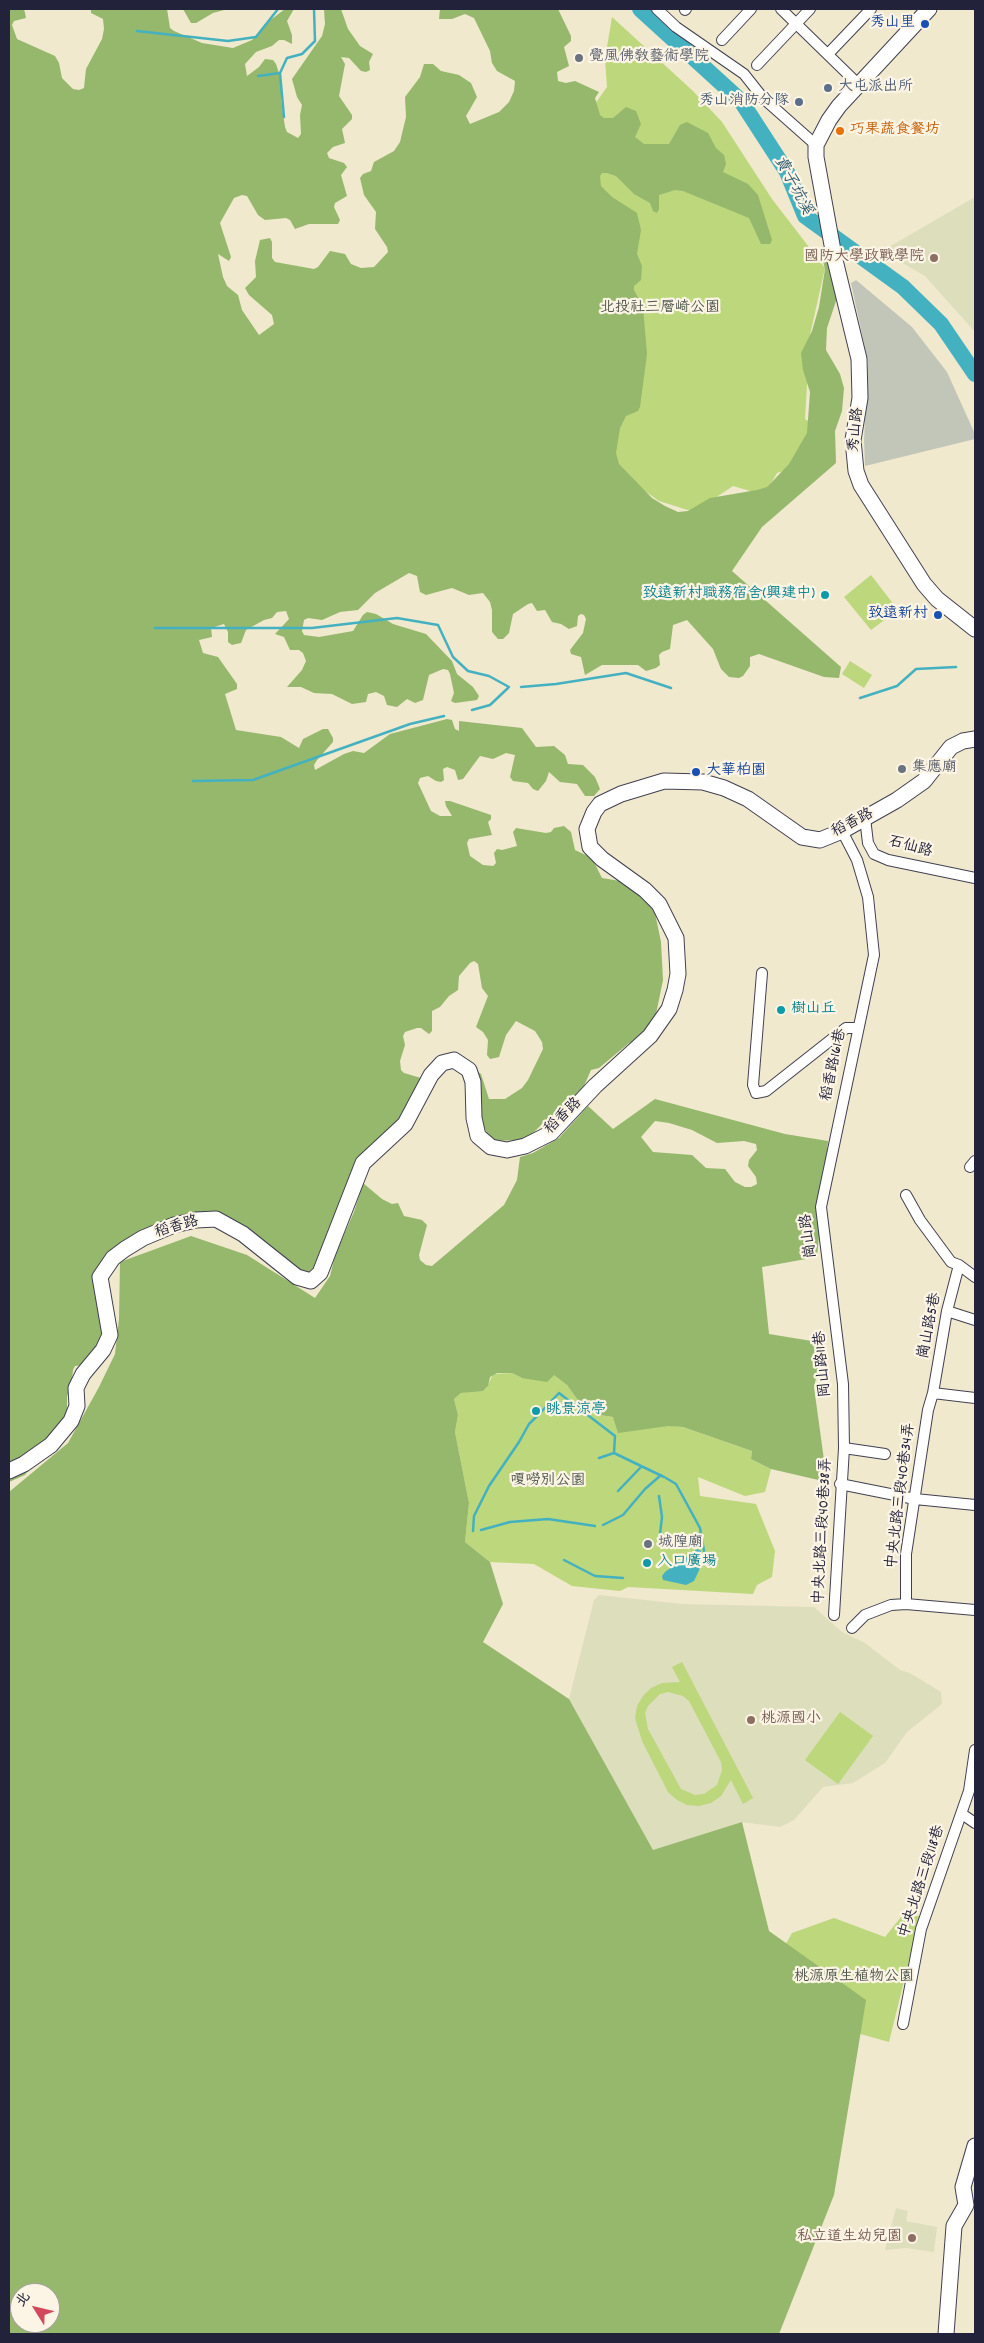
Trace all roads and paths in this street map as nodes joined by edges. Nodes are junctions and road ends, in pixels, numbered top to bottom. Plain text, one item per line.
1 (656, 9) edge
2 (751, 9) edge
3 (781, 9) edge
4 (810, 9) edge
5 (871, 9) edge
6 (928, 9) edge
7 (796, 23) junction
8 (722, 40) dead end
9 (828, 54) junction
10 (757, 65) dead end
11 (858, 84) junction
12 (816, 145) junction
13 (975, 629) edge
14 (975, 739) edge
15 (865, 818) junction
16 (842, 831) junction
17 (975, 878) edge
18 (762, 973) dead end
19 (858, 1028) junction
20 (824, 1192) joint
21 (906, 1195) dead end
22 (959, 1265) junction
23 (975, 1277) edge
24 (830, 1278) joint
25 (947, 1312) junction
26 (975, 1320) edge
27 (934, 1393) junction
28 (975, 1398) edge
29 (844, 1448) junction
30 (885, 1454) dead end
31 (9, 1471) edge
32 (841, 1484) junction
33 (915, 1499) junction
34 (975, 1505) edge
35 (906, 1604) junction
36 (975, 1610) edge
37 (834, 1615) dead end
38 (852, 1628) dead end
39 (975, 1750) edge
40 (962, 1814) junction
41 (975, 1823) edge
42 (903, 2024) dead end
43 (975, 2146) edge
44 (946, 2334) edge

1 - 12 street
2 - 8 street
3 - 7 street
4 - 7 street
5 - 9 street
6 - 11 street
7 - 9 street
7 - 10 street
9 - 11 street
11 - 12 street
12 - 13 street, 秀山路
14 - 15 street, 稻香路
15 - 16 street, 稻香路
15 - 17 street, 石仙路
16 - 19 street, 稻香路161巷
16 - 31 street, 稻香路
18 - 19 street
19 - 20 street, 稻香路161巷
20 - 24 street, 崗山路
21 - 22 street
22 - 23 street
22 - 25 street, 崗山路5巷
24 - 29 street, 岡山路11巷
25 - 26 street
25 - 27 street, 崗山路5巷
27 - 28 street
27 - 33 street, 中央北路三段40巷34弄
29 - 30 street
29 - 32 street, 中央北路三段40巷38弄
32 - 33 street
32 - 37 street, 中央北路三段40巷38弄
33 - 34 street
33 - 35 street, 中央北路三段40巷34弄
35 - 36 street
35 - 38 street
39 - 40 street, 中央北路三段118巷
40 - 41 street
40 - 42 street, 中央北路三段118巷
43 - 44 street

